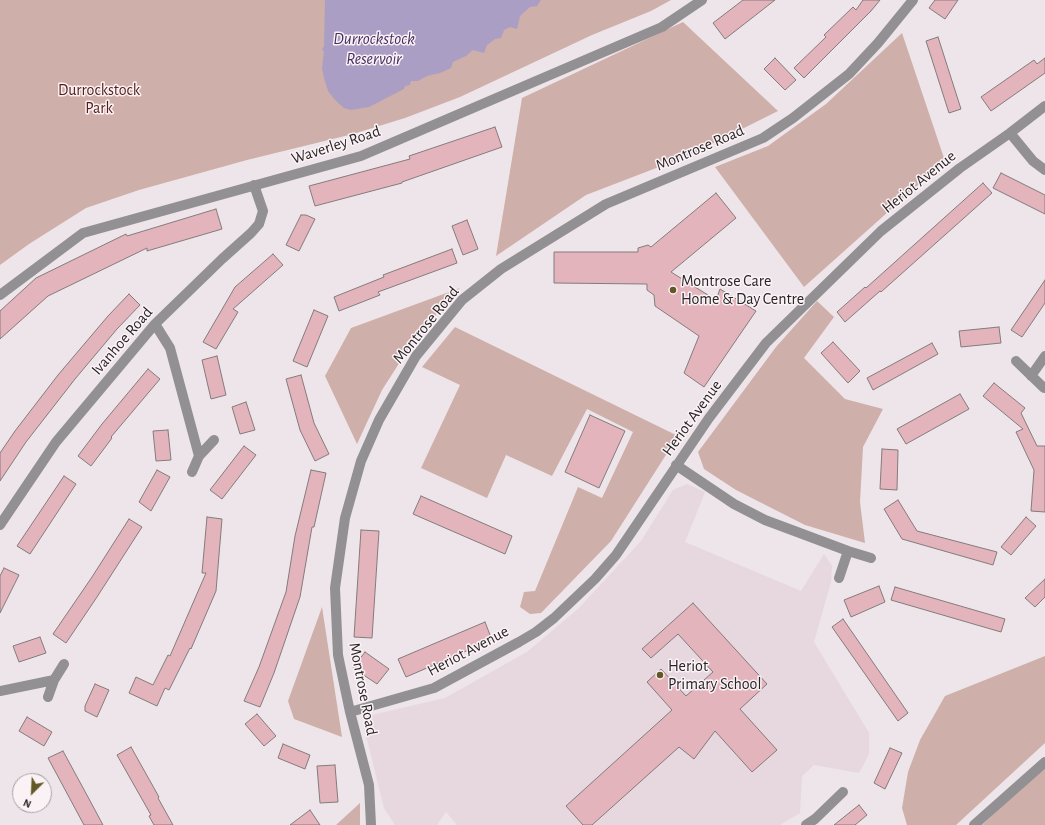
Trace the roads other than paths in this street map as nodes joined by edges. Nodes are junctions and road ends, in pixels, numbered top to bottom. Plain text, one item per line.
1 (702, 0) edge
2 (913, 0) edge
3 (1045, 106) edge
4 (1010, 133) junction
5 (1045, 170) edge
6 (254, 185) junction
7 (0, 295) edge
8 (155, 324) junction
9 (1045, 356) edge
10 (1016, 361) dead end
11 (1032, 376) junction
12 (1044, 388) edge
13 (214, 440) dead end
14 (199, 456) junction
15 (676, 465) junction
16 (192, 472) dead end
17 (0, 525) edge
18 (848, 551) junction
19 (871, 558) dead end
20 (839, 578) dead end
21 (64, 664) dead end
22 (54, 680) junction
23 (0, 691) edge
24 (48, 697) dead end
25 (350, 712) junction
26 (1045, 762) edge
27 (843, 792) dead end
28 (371, 825) edge
29 (806, 825) edge
30 (974, 825) edge

1 - 6 street, Waverley Road
2 - 25 street, Montrose Road
3 - 4 street, Heriot Avenue
4 - 5 street
4 - 15 street, Heriot Avenue
6 - 7 street, Waverley Road
6 - 8 street, Ivanhoe Road
8 - 14 street
8 - 17 street, Ivanhoe Road
9 - 11 street
10 - 11 street
11 - 12 street
13 - 14 street
14 - 16 street
15 - 18 street
15 - 25 street, Heriot Avenue
18 - 19 street
18 - 20 street
21 - 22 street
22 - 23 street
22 - 24 street
25 - 28 street, Montrose Road
26 - 30 street
27 - 29 street

